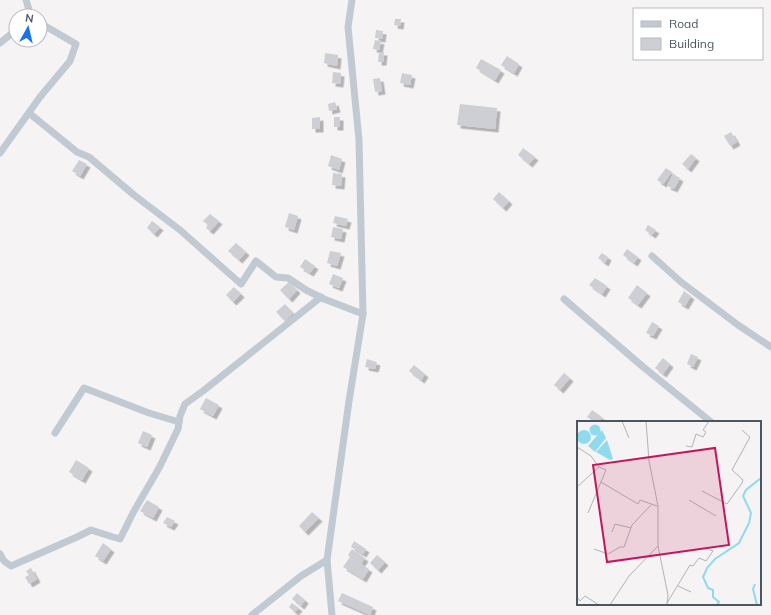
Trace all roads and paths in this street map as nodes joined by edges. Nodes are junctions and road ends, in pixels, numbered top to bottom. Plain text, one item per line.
1 (352, 0) edge
2 (48, 28) edge
3 (8, 36) edge
4 (0, 43) edge
5 (29, 112) junction
6 (0, 152) edge
7 (652, 256) dead end
8 (321, 298) junction
9 (564, 299) dead end
10 (363, 314) junction
11 (771, 347) edge
12 (710, 421) edge
13 (179, 422) junction
14 (55, 433) dead end
15 (0, 554) edge
16 (328, 560) junction
17 (252, 615) edge
18 (332, 615) edge

1 - 10 street
2 - 5 street
3 - 4 street
5 - 6 street
5 - 8 street
7 - 11 street
8 - 10 street
8 - 13 street
9 - 12 street
10 - 16 street
13 - 14 street
13 - 15 street
16 - 17 street
16 - 18 street

